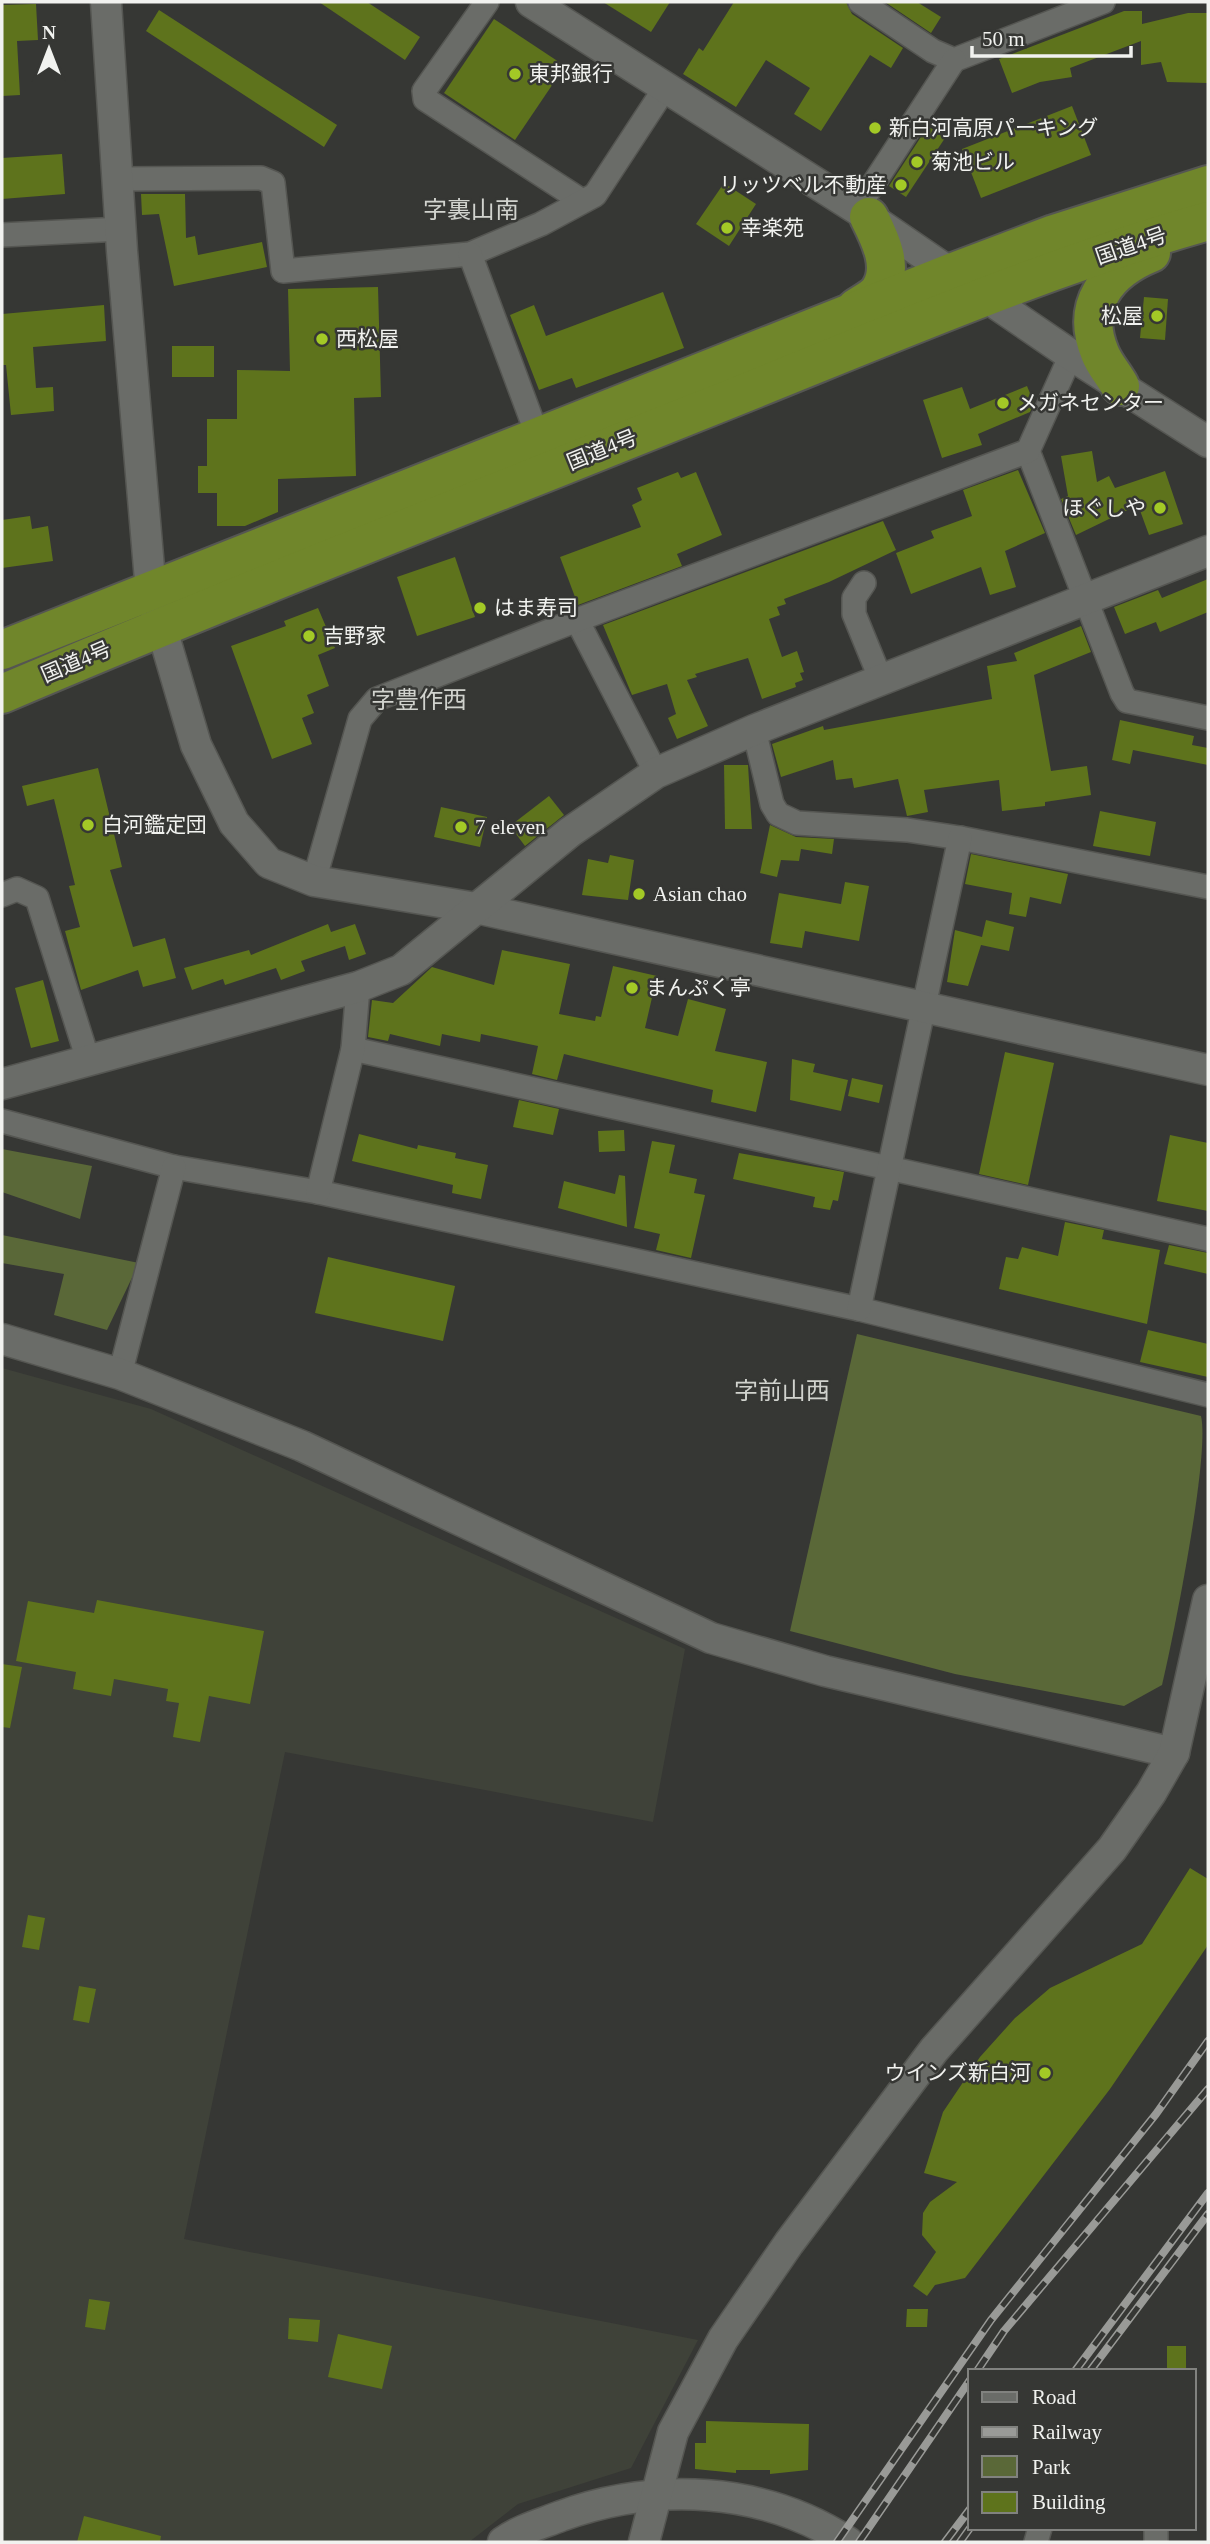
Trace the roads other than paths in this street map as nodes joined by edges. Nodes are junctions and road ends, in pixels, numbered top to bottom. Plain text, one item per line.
1 (106, 2) edge
2 (487, 2) edge
3 (531, 2) edge
4 (860, 2) edge
5 (1103, 2) edge
6 (954, 60) junction
7 (665, 88) junction
8 (119, 179) junction
9 (1208, 185) edge
10 (582, 201) junction
11 (863, 213) junction
12 (1208, 221) edge
13 (121, 229) junction
14 (1208, 231) edge
15 (2, 235) edge
16 (470, 254) junction
17 (951, 273) junction
18 (986, 297) junction
19 (849, 313) junction
20 (1071, 355) junction
21 (1120, 386) junction
22 (538, 437) junction
23 (1208, 442) edge
24 (1028, 451) junction
25 (1208, 551) edge
26 (864, 583) dead end
27 (1085, 600) junction
28 (155, 609) junction
29 (577, 620) junction
30 (2, 650) edge
31 (881, 680) junction
32 (2, 694) edge
33 (1208, 718) edge
34 (754, 730) junction
35 (656, 773) junction
36 (960, 838) junction
37 (314, 881) junction
38 (1208, 887) edge
39 (2, 895) edge
40 (476, 908) junction
41 (358, 987) junction
42 (922, 1008) junction
43 (353, 1049) junction
44 (89, 1063) junction
45 (1208, 1070) edge
46 (2, 1084) edge
47 (2, 1121) edge
48 (888, 1165) junction
49 (174, 1167) junction
50 (318, 1192) junction
51 (1208, 1238) edge
52 (859, 1309) junction
53 (2, 1339) edge
54 (120, 1374) junction
55 (1208, 1395) edge
56 (1208, 1600) edge
57 (1174, 1753) junction
58 (654, 2494) junction
59 (503, 2542) edge
60 (644, 2542) edge
61 (848, 2542) edge

1 - 8 street
2 - 10 street
3 - 7 street
4 - 6 street
5 - 6 street
6 - 11 street
7 - 10 street
7 - 11 street
8 - 13 street
8 - 16 street
9 - 17 highway, 国道4号
10 - 16 street
11 - 17 street
11 - 19 highway
12 - 18 highway, 国道4号
13 - 15 street
13 - 28 street
14 - 21 highway
16 - 22 street
17 - 18 street
17 - 19 highway, 国道4号
18 - 20 street
18 - 28 highway, 国道4号
19 - 22 highway, 国道4号
20 - 21 street
20 - 24 street
21 - 23 street
22 - 28 highway, 国道4号
24 - 27 street
24 - 29 street
25 - 27 street
26 - 31 street
27 - 31 street
27 - 33 street
28 - 30 highway, 国道4号
28 - 32 highway, 国道4号
28 - 37 street
29 - 35 street
29 - 37 street
31 - 34 street
34 - 35 street
34 - 36 street
35 - 40 street
36 - 38 street
36 - 42 street
37 - 40 street
39 - 44 street
40 - 41 street
40 - 42 street
41 - 43 street
41 - 44 street
42 - 45 street
42 - 48 street
43 - 48 street
43 - 50 street
44 - 46 street
47 - 49 street
48 - 51 street
48 - 52 street
49 - 50 street
49 - 54 street
50 - 52 street
52 - 55 street
53 - 54 street
54 - 57 street
56 - 57 street
57 - 58 street
58 - 59 street
58 - 60 street
58 - 61 street

